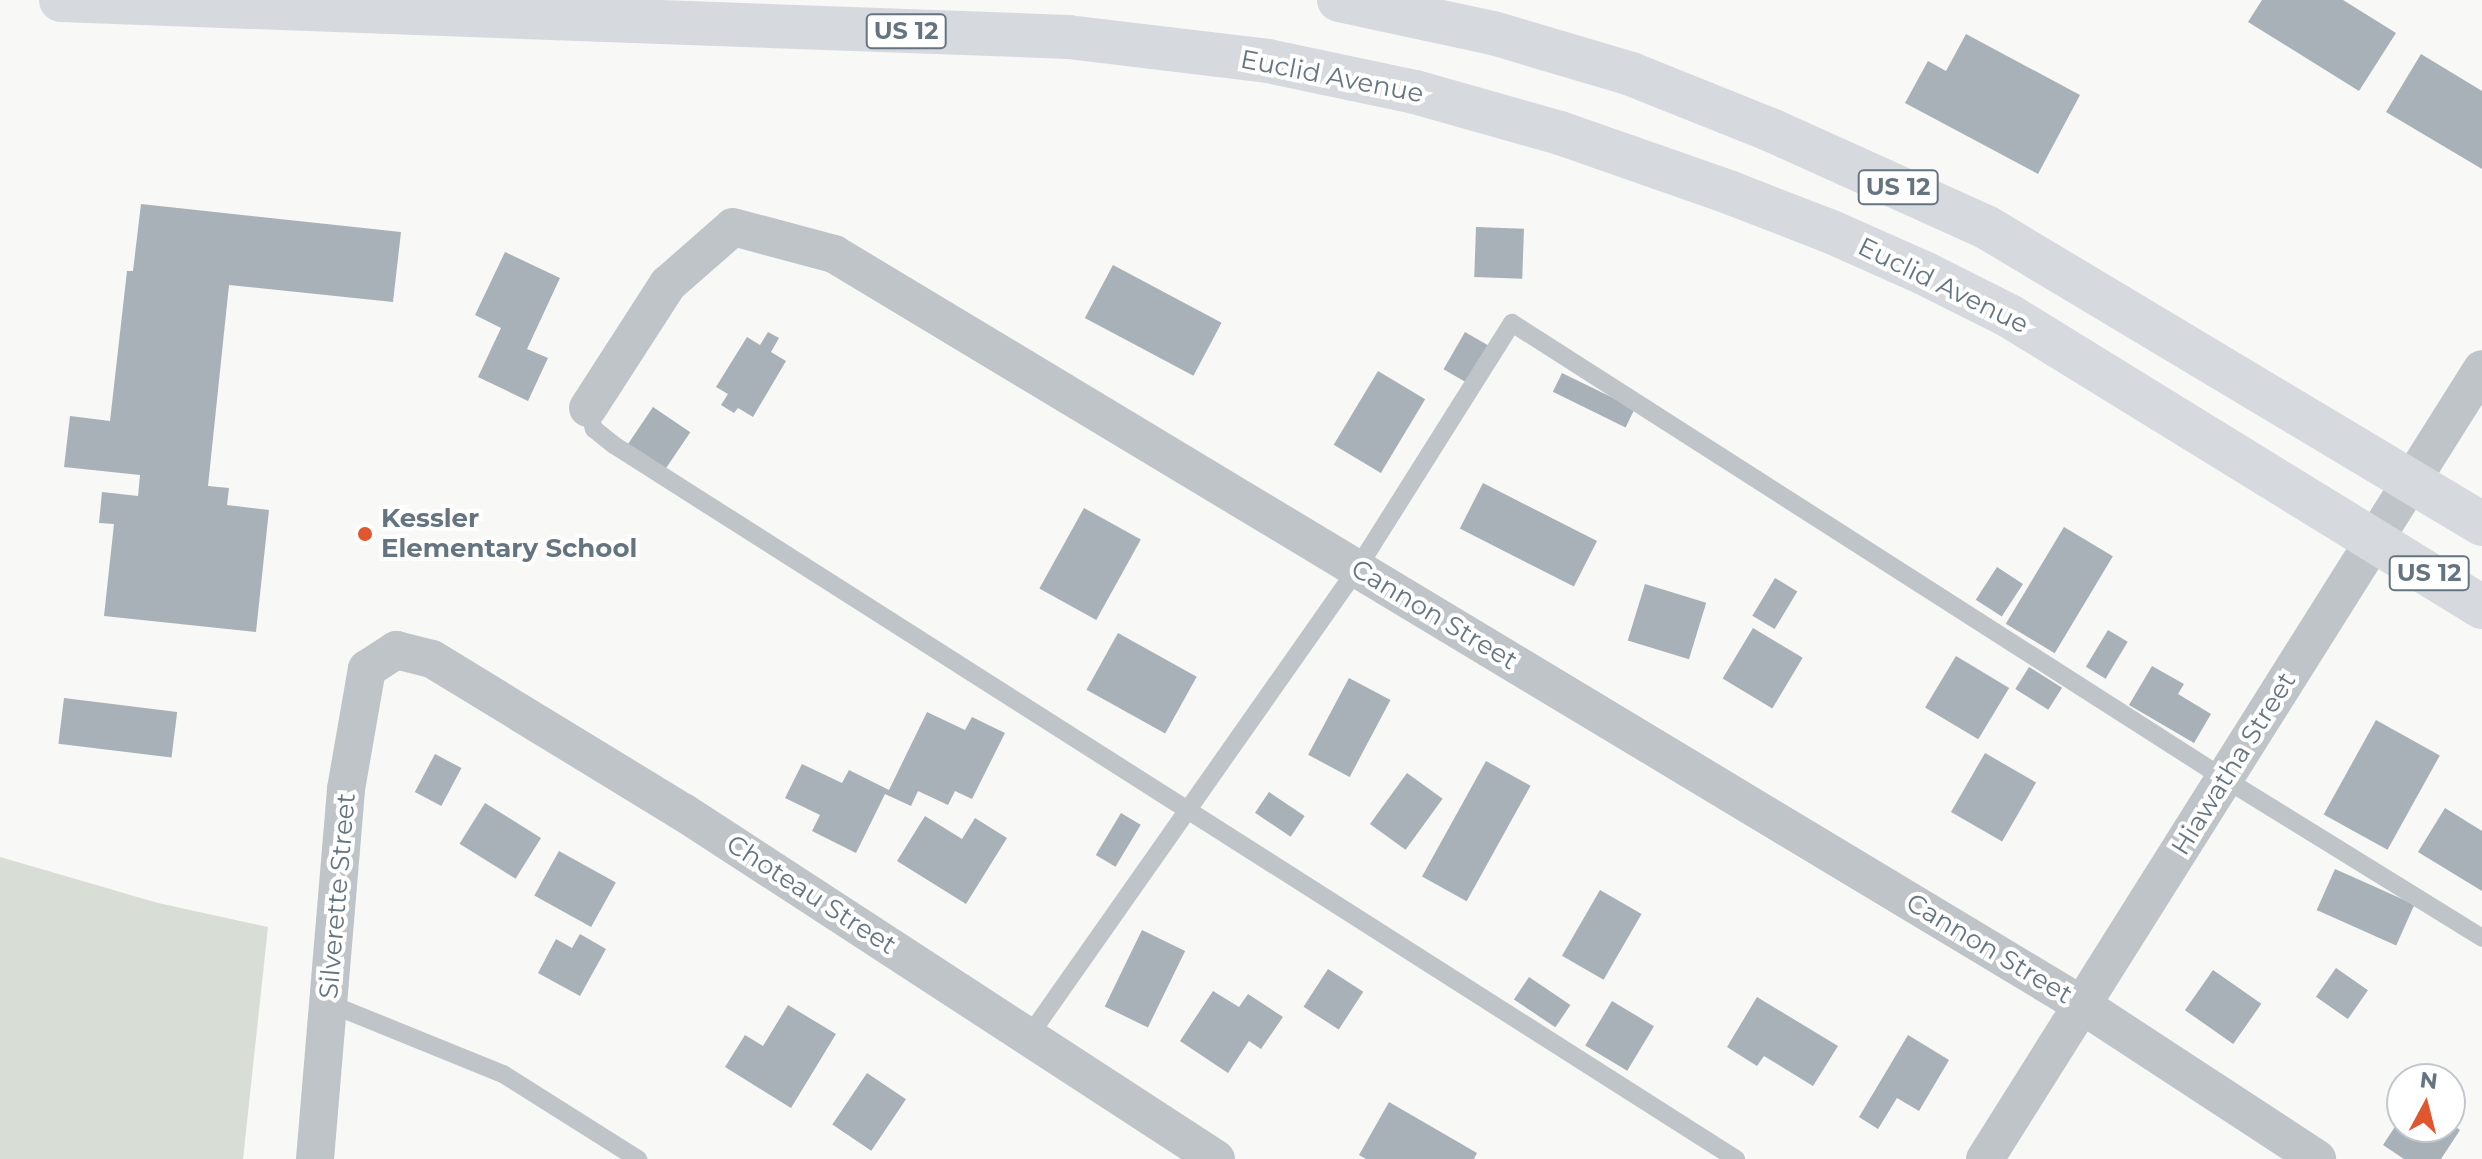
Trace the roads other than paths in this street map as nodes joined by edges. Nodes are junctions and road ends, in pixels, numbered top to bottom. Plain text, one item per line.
1 (61, 0) edge
2 (1339, 0) edge
3 (869, 15) edge
4 (2482, 369) edge
5 (588, 408) joint
6 (2411, 479) junction
7 (2482, 524) edge
8 (2376, 539) junction
9 (1357, 569) junction
10 (2482, 607) edge
11 (396, 650) joint
12 (2225, 779) junction
13 (1185, 811) junction
14 (2482, 938) edge
15 (328, 1003) junction
16 (2082, 1005) junction
17 (1029, 1036) junction
18 (315, 1159) edge
19 (638, 1159) edge
20 (1216, 1159) edge
21 (1736, 1159) edge
22 (1985, 1159) edge
23 (2317, 1159) edge

1 - 3 highway, Euclid Avenue / US 12
2 - 6 highway, US 12
3 - 8 highway, Euclid Avenue / US 12
4 - 6 street, Hiawatha Street
5 - 9 street, Cannon Street
5 - 13 lane
6 - 7 highway, US 12
6 - 8 street, Hiawatha Street
8 - 10 highway, Euclid Avenue / US 12
8 - 12 street, Hiawatha Street
9 - 12 lane
9 - 13 lane
9 - 16 street, Cannon Street
11 - 15 street, Silverette Street
11 - 17 street, Choteau Street
12 - 14 lane
12 - 16 street, Hiawatha Street
13 - 17 lane
13 - 21 lane
15 - 18 street, Silverette Street
15 - 19 lane
16 - 22 street, Hiawatha Street
16 - 23 street, Cannon Street
17 - 20 street, Choteau Street

